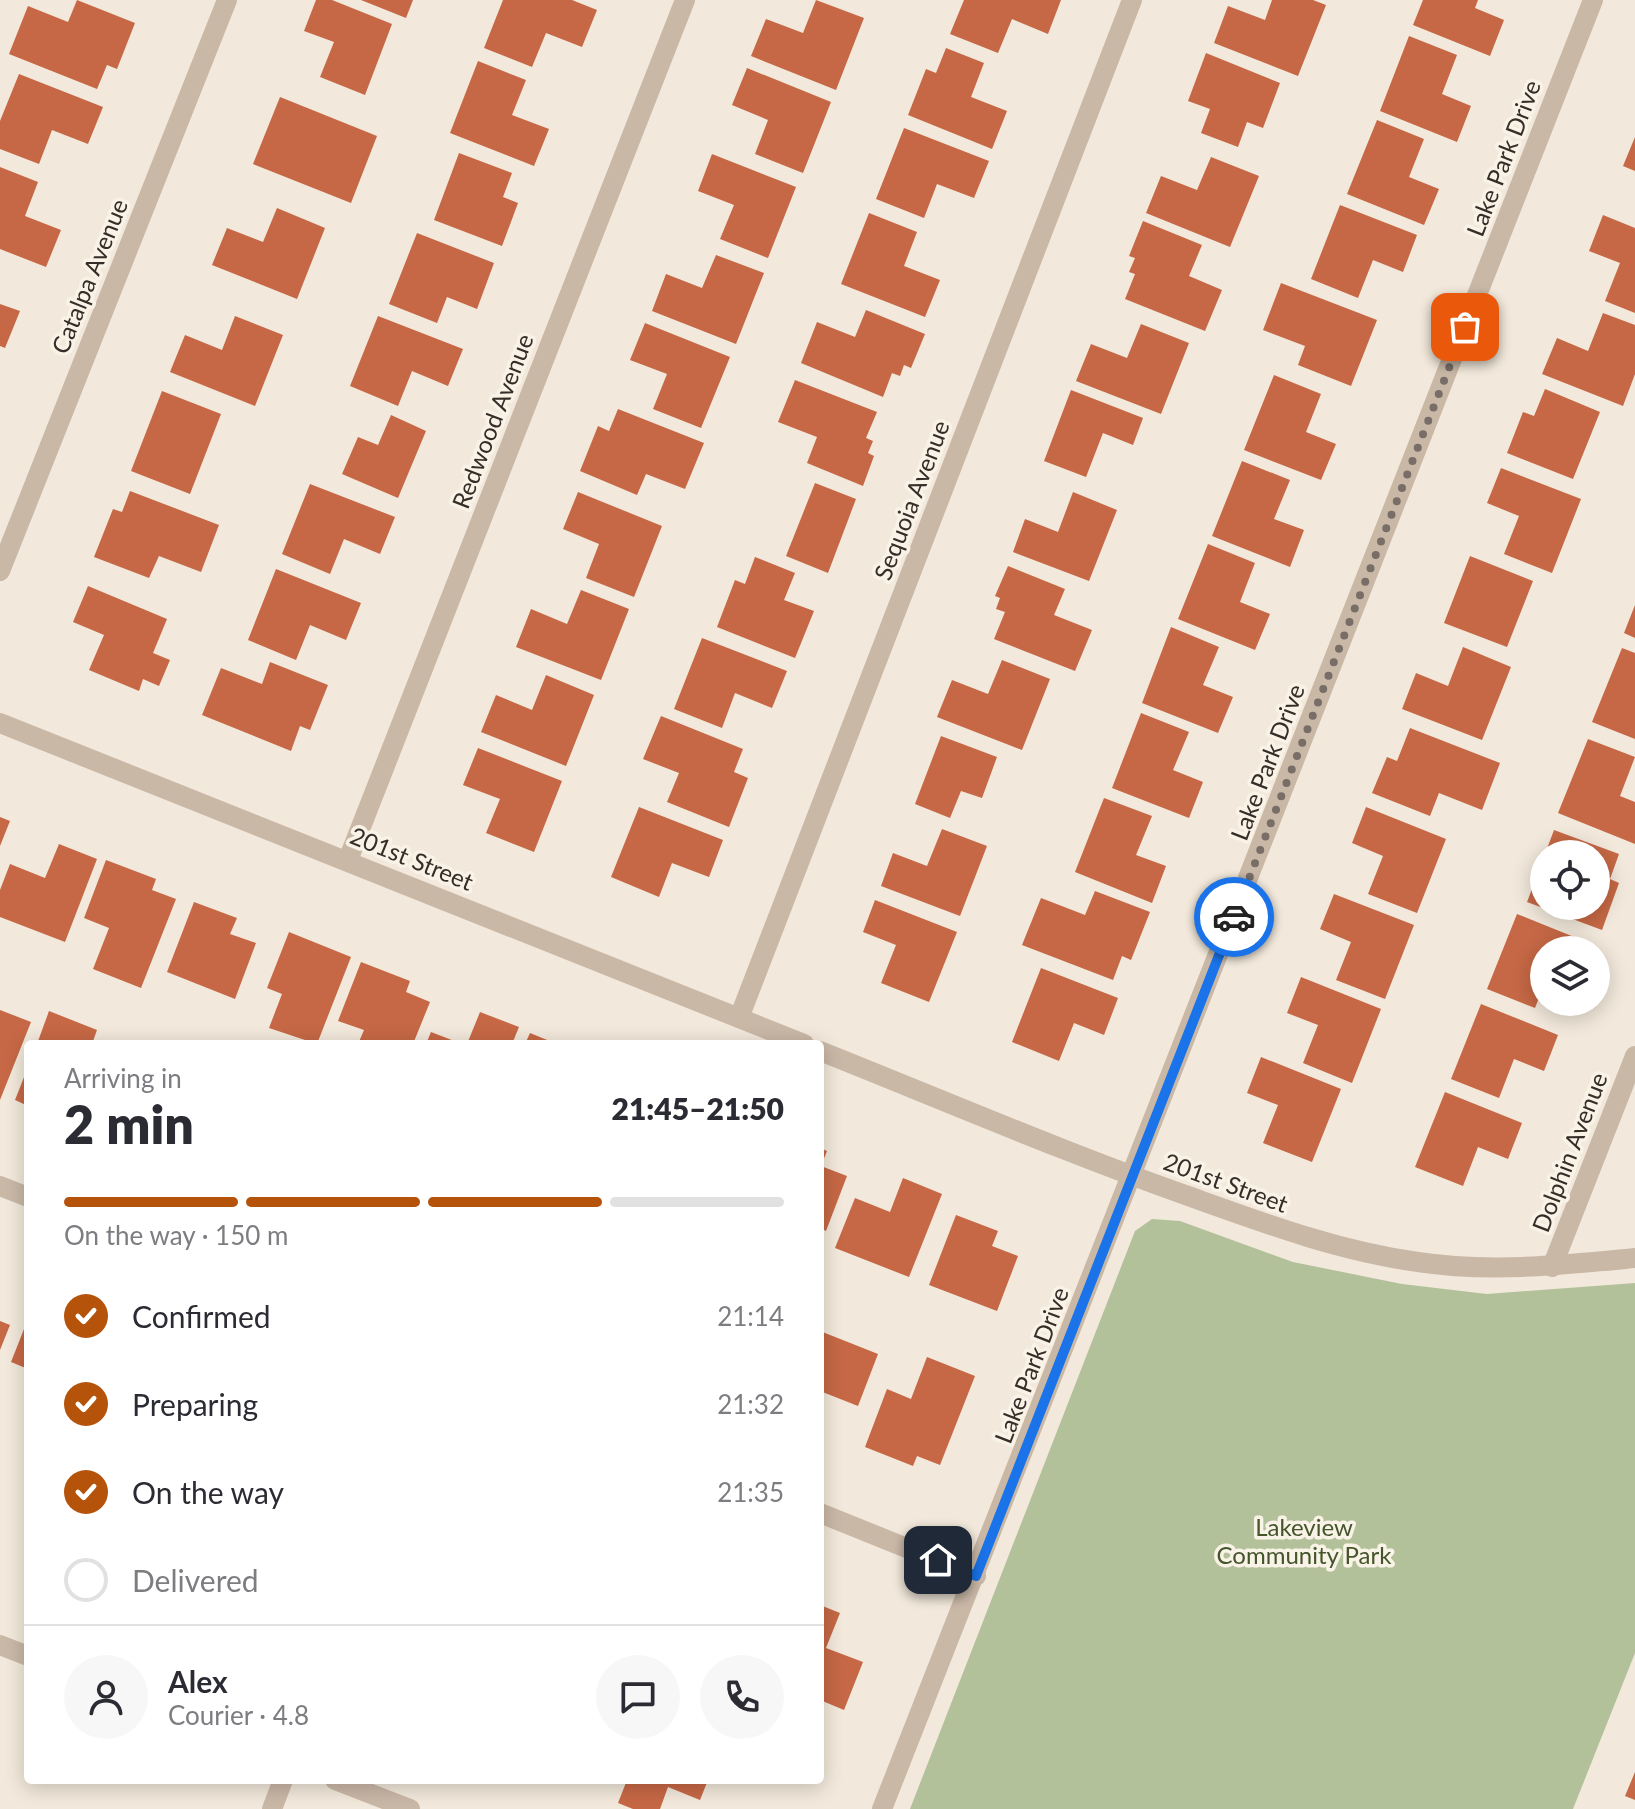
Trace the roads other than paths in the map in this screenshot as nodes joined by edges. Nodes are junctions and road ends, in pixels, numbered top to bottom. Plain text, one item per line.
1 (227, 0) edge
2 (685, 0) edge
3 (1132, 0) edge
4 (1593, 0) edge
5 (0, 571) edge
6 (0, 723) edge
7 (348, 860) junction
8 (739, 1018) junction
9 (794, 1040) edge
10 (824, 1053) edge
11 (1635, 1056) edge
12 (1133, 1177) junction
13 (0, 1186) edge
14 (24, 1195) edge
15 (1635, 1258) edge
16 (1552, 1267) junction
17 (824, 1515) edge
18 (976, 1576) junction
19 (0, 1645) edge
20 (24, 1654) edge
21 (281, 1784) edge
22 (345, 1784) edge
23 (272, 1809) edge
24 (410, 1809) edge
25 (882, 1809) edge

1 - 5 street, Catalpa Avenue
2 - 7 street, Redwood Avenue
3 - 8 street, Sequoia Avenue
4 - 12 street, Lake Park Drive
6 - 7 street, 201st Street
7 - 8 street, 201st Street
8 - 9 street, 201st Street
10 - 12 street, 201st Street
11 - 16 street, Dolphin Avenue
12 - 16 street, 201st Street
12 - 18 street, Lake Park Drive
13 - 14 street
15 - 16 street, 201st Street
17 - 18 street
18 - 25 street, Lake Park Drive
19 - 20 street
21 - 23 street
22 - 24 street

